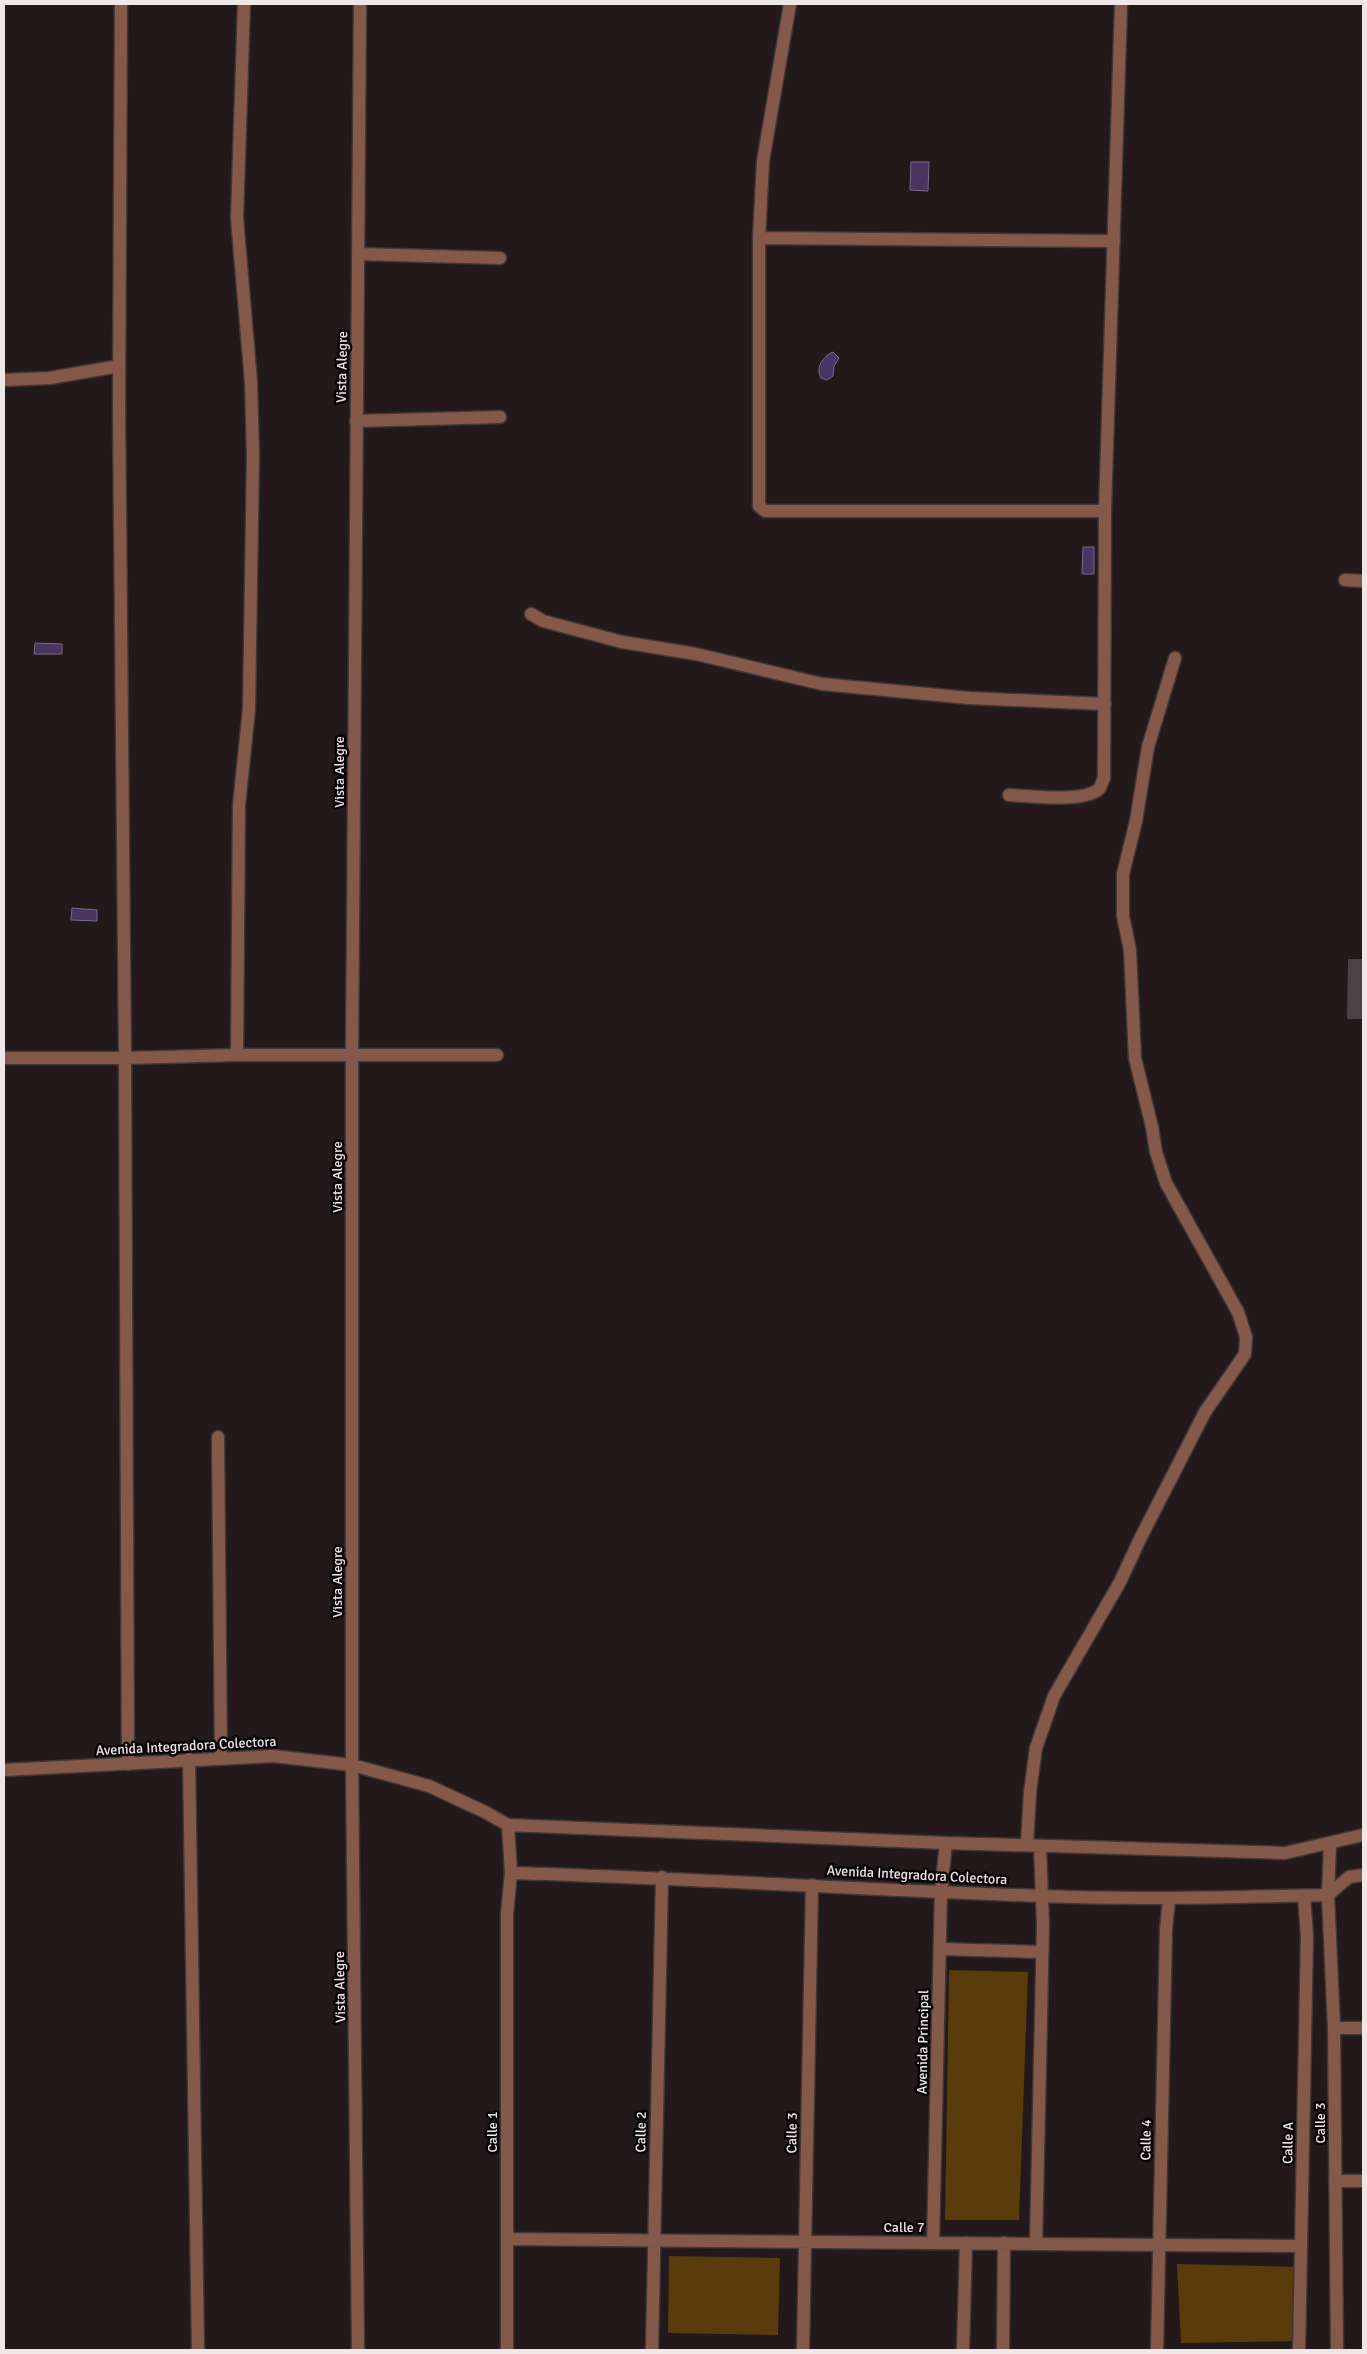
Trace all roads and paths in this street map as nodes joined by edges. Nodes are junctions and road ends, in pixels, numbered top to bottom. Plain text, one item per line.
1 (121, 4) edge
2 (244, 4) edge
3 (360, 4) edge
4 (790, 4) edge
5 (1121, 4) edge
6 (758, 238) junction
7 (1114, 241) junction
8 (358, 254) junction
9 (500, 258) dead end
10 (119, 366) junction
11 (4, 380) edge
12 (500, 417) dead end
13 (356, 420) junction
14 (1105, 511) junction
15 (1345, 580) dead end
16 (1363, 581) edge
17 (531, 614) dead end
18 (1175, 658) dead end
19 (1105, 704) junction
20 (1008, 795) dead end
21 (237, 1055) junction
22 (497, 1055) dead end
23 (352, 1056) junction
24 (4, 1058) edge
25 (125, 1058) junction
26 (218, 1437) dead end
27 (221, 1758) junction
28 (189, 1759) junction
29 (128, 1764) junction
30 (352, 1765) junction
31 (4, 1770) edge
32 (508, 1825) junction
33 (1363, 1835) edge
34 (946, 1843) junction
35 (1330, 1844) junction
36 (1027, 1845) junction
37 (1040, 1846) junction
38 (511, 1874) junction
39 (1363, 1875) edge
40 (662, 1877) junction
41 (812, 1885) junction
42 (941, 1890) junction
43 (1328, 1895) junction
44 (1040, 1896) junction
45 (1304, 1896) junction
46 (1169, 1899) junction
47 (940, 1949) junction
48 (1042, 1952) junction
49 (1334, 2028) junction
50 (1363, 2028) edge
51 (1335, 2181) junction
52 (1363, 2181) edge
53 (507, 2239) junction
54 (654, 2240) junction
55 (805, 2242) junction
56 (933, 2243) junction
57 (966, 2243) junction
58 (1004, 2243) junction
59 (1036, 2244) junction
60 (1159, 2244) junction
61 (1301, 2246) junction
62 (198, 2350) edge
63 (358, 2350) edge
64 (507, 2350) edge
65 (652, 2350) edge
66 (803, 2350) edge
67 (963, 2350) edge
68 (1003, 2350) edge
69 (1157, 2350) edge
70 (1299, 2350) edge
71 (1337, 2350) edge

1 - 10 street
2 - 21 street
3 - 8 street, Vista Alegre
4 - 6 street
5 - 7 street
6 - 7 street
6 - 14 street
7 - 14 street
8 - 9 street
8 - 13 street, Vista Alegre
10 - 11 street
10 - 25 street
12 - 13 street
13 - 23 street, Vista Alegre
14 - 19 street
15 - 16 street
17 - 19 street
18 - 36 street
19 - 20 street
21 - 23 street
21 - 25 street
22 - 23 street
23 - 30 street, Vista Alegre
24 - 25 street
25 - 29 street
26 - 27 street
27 - 28 street, Avenida Integradora Colectora
27 - 30 street, Avenida Integradora Colectora
28 - 29 street, Avenida Integradora Colectora
28 - 62 street
29 - 31 street, Avenida Integradora Colectora
30 - 32 street, Avenida Integradora Colectora
30 - 63 street, Vista Alegre
32 - 34 street, Avenida Integradora Colectora
32 - 38 street
33 - 35 street, Avenida Integradora Colectora
34 - 36 street, Avenida Integradora Colectora
34 - 42 street, Avenida Principal
35 - 37 street, Avenida Integradora Colectora
35 - 43 street, Calle 3
36 - 37 street, Avenida Integradora Colectora
37 - 44 street
38 - 40 street, Avenida Integradora Colectora
38 - 53 street, Calle 1
39 - 43 street
40 - 41 street, Avenida Integradora Colectora
40 - 54 street, Calle 2
41 - 42 street, Avenida Integradora Colectora
41 - 55 street, Calle 3
42 - 44 street, Avenida Integradora Colectora
42 - 47 street, Avenida Principal
43 - 45 street, Avenida Integradora Colectora
43 - 49 street, Calle 3
44 - 46 street, Avenida Integradora Colectora
44 - 48 street
45 - 46 street, Avenida Integradora Colectora
45 - 61 street, Calle A
46 - 60 street, Calle 4
47 - 48 street
47 - 56 street, Avenida Principal
48 - 59 street
49 - 50 street
49 - 51 street, Calle 3
51 - 52 street
51 - 71 street, Calle 3
53 - 54 street, Calle 7
53 - 64 street, Calle 1
54 - 55 street, Calle 7
54 - 65 street, Calle 2
55 - 56 street, Calle 7
55 - 66 street, Calle 3
56 - 57 street, Calle 7
57 - 58 street, Calle 7
57 - 67 street
58 - 59 street, Calle 7
58 - 68 street
59 - 60 street, Calle 7
60 - 61 street, Calle 7
60 - 69 street, Calle 4
61 - 70 street, Calle A

